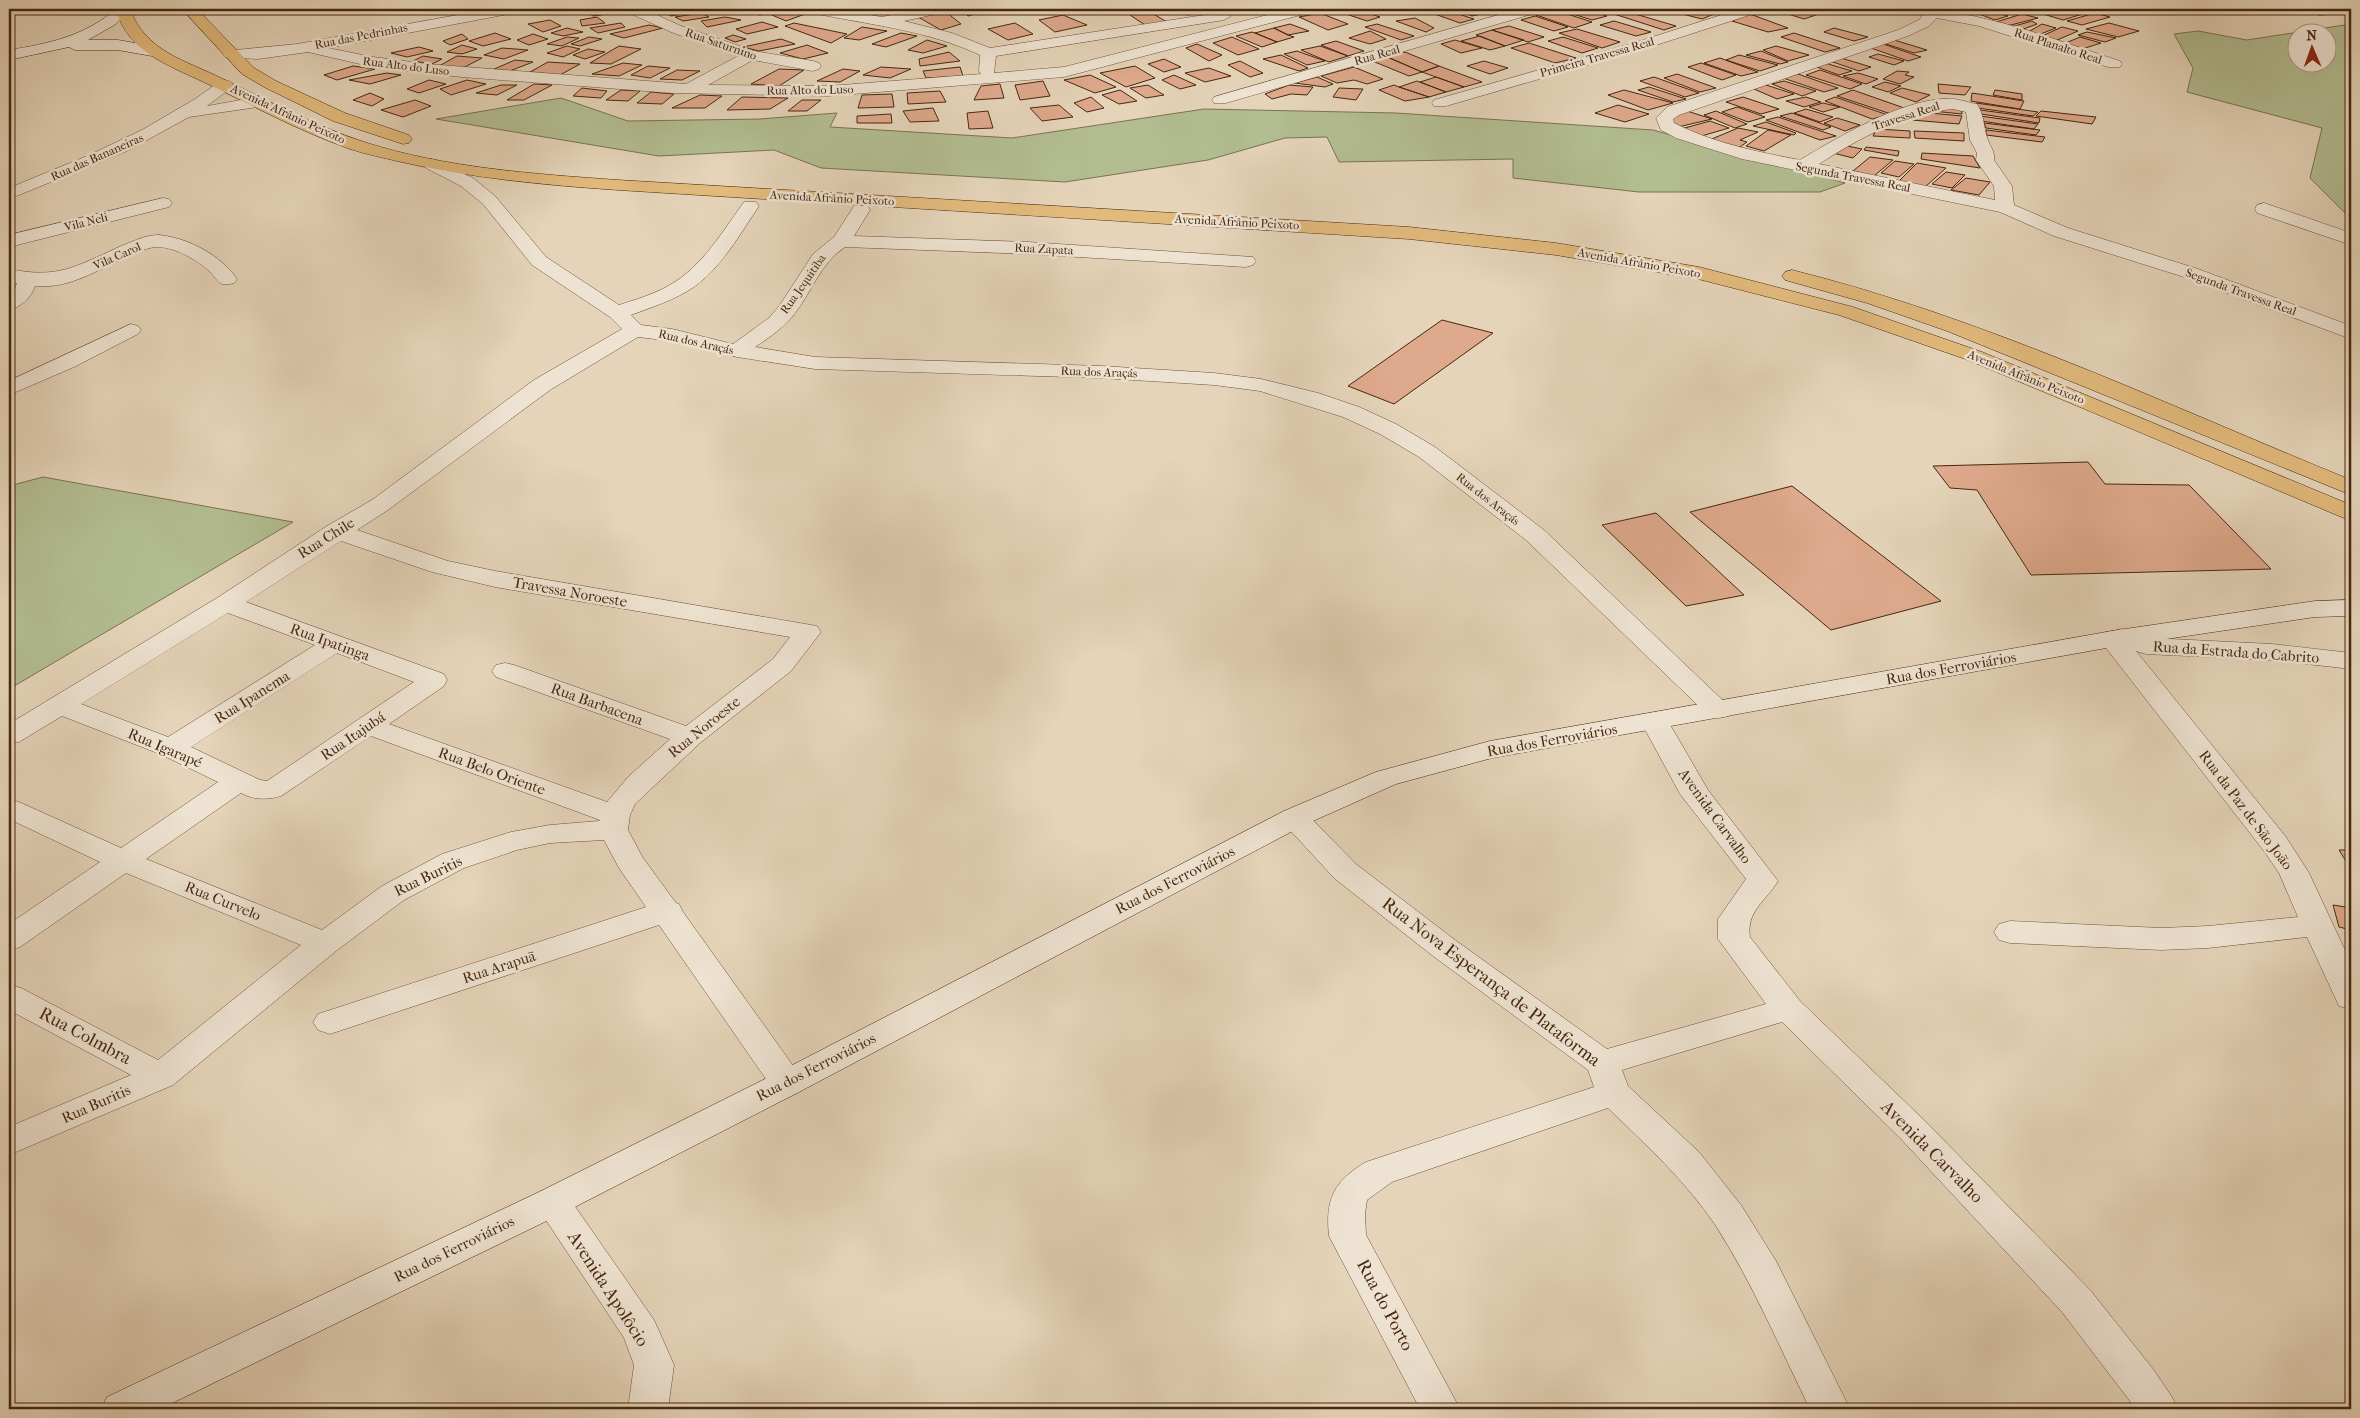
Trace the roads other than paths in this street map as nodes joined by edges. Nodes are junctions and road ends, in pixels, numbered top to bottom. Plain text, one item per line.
1 (191, 9) edge
2 (514, 9) edge
3 (632, 9) edge
4 (813, 9) edge
5 (940, 9) edge
6 (1268, 9) edge
7 (1307, 9) edge
8 (1534, 9) edge
9 (1754, 9) edge
10 (1914, 9) edge
11 (123, 10) edge
12 (1932, 14) junction
13 (881, 21) junction
14 (48, 48) junction
15 (302, 48) junction
16 (152, 51) junction
17 (988, 53) junction
18 (231, 54) junction
19 (750, 55) junction
20 (12, 56) edge
21 (2114, 64) dead end
22 (813, 66) dead end
23 (248, 71) junction
24 (988, 79) junction
25 (225, 85) junction
26 (690, 88) junction
27 (1220, 100) dead end
28 (258, 102) junction
29 (1440, 103) dead end
30 (182, 115) junction
31 (432, 164) junction
32 (1802, 167) junction
33 (9, 194) edge
34 (163, 204) dead end
35 (750, 206) dead end
36 (2005, 208) junction
37 (2264, 209) dead end
38 (861, 210) dead end
39 (2351, 239) edge
40 (9, 241) edge
41 (841, 242) junction
42 (1246, 261) dead end
43 (1730, 262) dead end
44 (1776, 273) dead end
45 (18, 278) edge
46 (227, 279) dead end
47 (9, 304) edge
48 (2351, 312) edge
49 (617, 313) junction
50 (2322, 323) junction
51 (131, 330) dead end
52 (635, 330) junction
53 (2351, 333) edge
54 (737, 351) junction
55 (9, 389) edge
56 (2351, 488) edge
57 (2346, 514) edge
58 (336, 531) junction
59 (2351, 595) edge
60 (226, 603) junction
61 (2351, 608) edge
62 (2315, 609) junction
63 (808, 632) joint
64 (2118, 638) junction
65 (334, 644) junction
66 (2351, 661) edge
67 (505, 671) dead end
68 (434, 680) joint
69 (59, 705) junction
70 (1719, 710) junction
71 (1655, 722) junction
72 (369, 726) junction
73 (9, 736) edge
74 (690, 737) junction
75 (170, 748) junction
76 (239, 782) junction
77 (271, 790) joint
78 (9, 808) edge
79 (1294, 818) junction
80 (614, 822) junction
81 (121, 860) junction
82 (668, 911) junction
83 (2319, 925) junction
84 (2010, 932) dead end
85 (9, 938) edge
86 (325, 942) junction
87 (2350, 992) edge
88 (9, 996) edge
89 (1788, 1009) junction
90 (330, 1022) dead end
91 (161, 1076) junction
92 (1608, 1078) junction
93 (787, 1083) junction
94 (9, 1142) edge
95 (552, 1202) junction
96 (122, 1409) edge
97 (648, 1409) edge
98 (1440, 1409) edge
99 (1830, 1409) edge
100 (2158, 1409) edge

1 - 18 main road, Avenida Afrânio Peixoto
2 - 15 street, Rua das Pedrinhas
3 - 19 street, Rua Saturnino
4 - 13 street
5 - 13 street
6 - 17 street
7 - 24 street, Rua Alto do Luso
8 - 27 street, Rua Real
9 - 29 street, Primeira Travessa Real
10 - 12 street, Rua Planalto Real
11 - 14 street
11 - 16 main road, Avenida Afrânio Peixoto
12 - 21 street, Rua Planalto Real
12 - 32 street, Segunda Travessa Real
13 - 17 street
14 - 16 street
14 - 20 street
15 - 18 street, Rua das Pedrinhas
15 - 23 street, Rua das Pedrinhas
15 - 26 street, Rua Alto do Luso
16 - 25 main road, Avenida Afrânio Peixoto
17 - 24 street
18 - 23 main road, Avenida Afrânio Peixoto
19 - 22 street, Rua Saturnino
19 - 26 street
23 - 43 main road, Avenida Afrânio Peixoto
24 - 26 street, Rua Alto do Luso
25 - 28 main road, Avenida Afrânio Peixoto
25 - 30 street, Rua das Bananeiras
28 - 30 street, Rua das Bananeiras
28 - 31 main road, Avenida Afrânio Peixoto
30 - 33 street, Rua das Bananeiras
31 - 49 street
31 - 57 main road, Avenida Afrânio Peixoto
32 - 36 street, Segunda Travessa Real
32 - 36 street, Travessa Real
34 - 40 street, Vila Neli
35 - 49 street
36 - 50 street, Segunda Travessa Real
37 - 39 street
38 - 41 street, Rua Jequitiba
41 - 42 street, Rua Zapata
41 - 54 street, Rua Jequitiba
44 - 56 main road, Avenida Afrânio Peixoto
45 - 46 street, Vila Carol
45 - 47 street
48 - 50 street
49 - 52 street
50 - 53 street, Segunda Travessa Real
51 - 55 street
52 - 54 street, Rua dos Araçás
52 - 58 street, Rua Chile
54 - 70 street, Rua dos Araçás
58 - 60 street, Rua Chile
58 - 63 street, Travessa Noroeste
59 - 62 street, Rua dos Ferroviários
60 - 65 street, Rua Ipatinga
60 - 69 street, Rua Chile
61 - 62 street, Rua dos Ferroviários
62 - 64 street, Rua dos Ferroviários
63 - 74 street, Rua Noroeste
64 - 66 street, Rua da Estrada do Cabrito
64 - 70 street, Rua dos Ferroviários
64 - 83 street, Rua da Paz de São João
65 - 68 street, Rua Ipatinga
65 - 75 street, Rua Ipanema
67 - 74 street, Rua Barbacena
68 - 72 street, Rua Itajubá
69 - 73 street, Rua Chile
69 - 75 street, Rua Igarapé
70 - 71 street, Rua dos Ferroviários
71 - 79 street, Rua dos Ferroviários
71 - 89 street, Avenida Carvalho
72 - 77 street, Rua Itajubá
72 - 80 street, Rua Belo Oriente
74 - 80 street, Rua Noroeste
75 - 76 street, Rua Igarapé
76 - 77 street, Rua Igarapé
76 - 81 street
78 - 81 street, Rua Curvelo
79 - 92 street, Rua Nova Esperança de Plataforma
79 - 93 street, Rua dos Ferroviários
80 - 82 street
80 - 86 street, Rua Buritis
81 - 85 street
81 - 86 street, Rua Curvelo
82 - 90 street, Rua Arapuã
82 - 93 street
83 - 84 street
83 - 87 street, Rua da Paz de São João
86 - 91 street, Rua Buritis
88 - 91 street, Rua Colmbra
89 - 92 street
89 - 100 street, Avenida Carvalho
91 - 94 street, Rua Buritis
92 - 98 street, Rua do Porto
92 - 99 street, Rua Nova Esperança de Plataforma
93 - 95 street, Rua dos Ferroviários
95 - 96 street, Rua dos Ferroviários
95 - 97 street, Avenida Apolôcio

